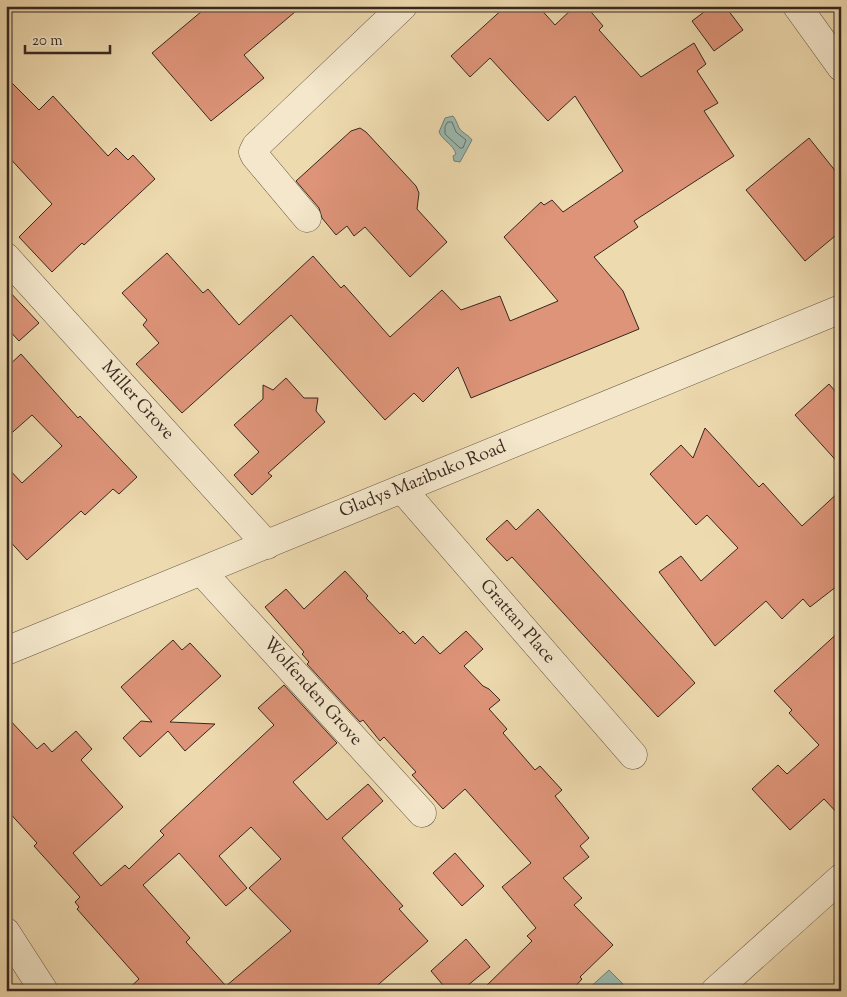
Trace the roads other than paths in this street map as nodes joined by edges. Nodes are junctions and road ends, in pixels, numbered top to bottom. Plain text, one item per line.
1 (403, 6) edge
2 (797, 6) edge
3 (841, 67) edge
4 (307, 218) dead end
5 (6, 258) edge
6 (841, 309) edge
7 (402, 489) junction
8 (267, 545) junction
9 (202, 572) junction
10 (6, 652) edge
11 (633, 755) dead end
12 (422, 813) dead end
13 (841, 878) edge
14 (6, 932) edge
15 (44, 991) edge
16 (715, 991) edge

1 - 4 street
2 - 3 street
5 - 8 street, Miller Grove
6 - 7 street, Gladys Mazibuko Road
7 - 8 street, Gladys Mazibuko Road
7 - 11 street, Grattan Place
8 - 9 street, Gladys Mazibuko Road
9 - 10 street, Gladys Mazibuko Road
9 - 12 street, Wolfenden Grove
13 - 16 street
14 - 15 street

